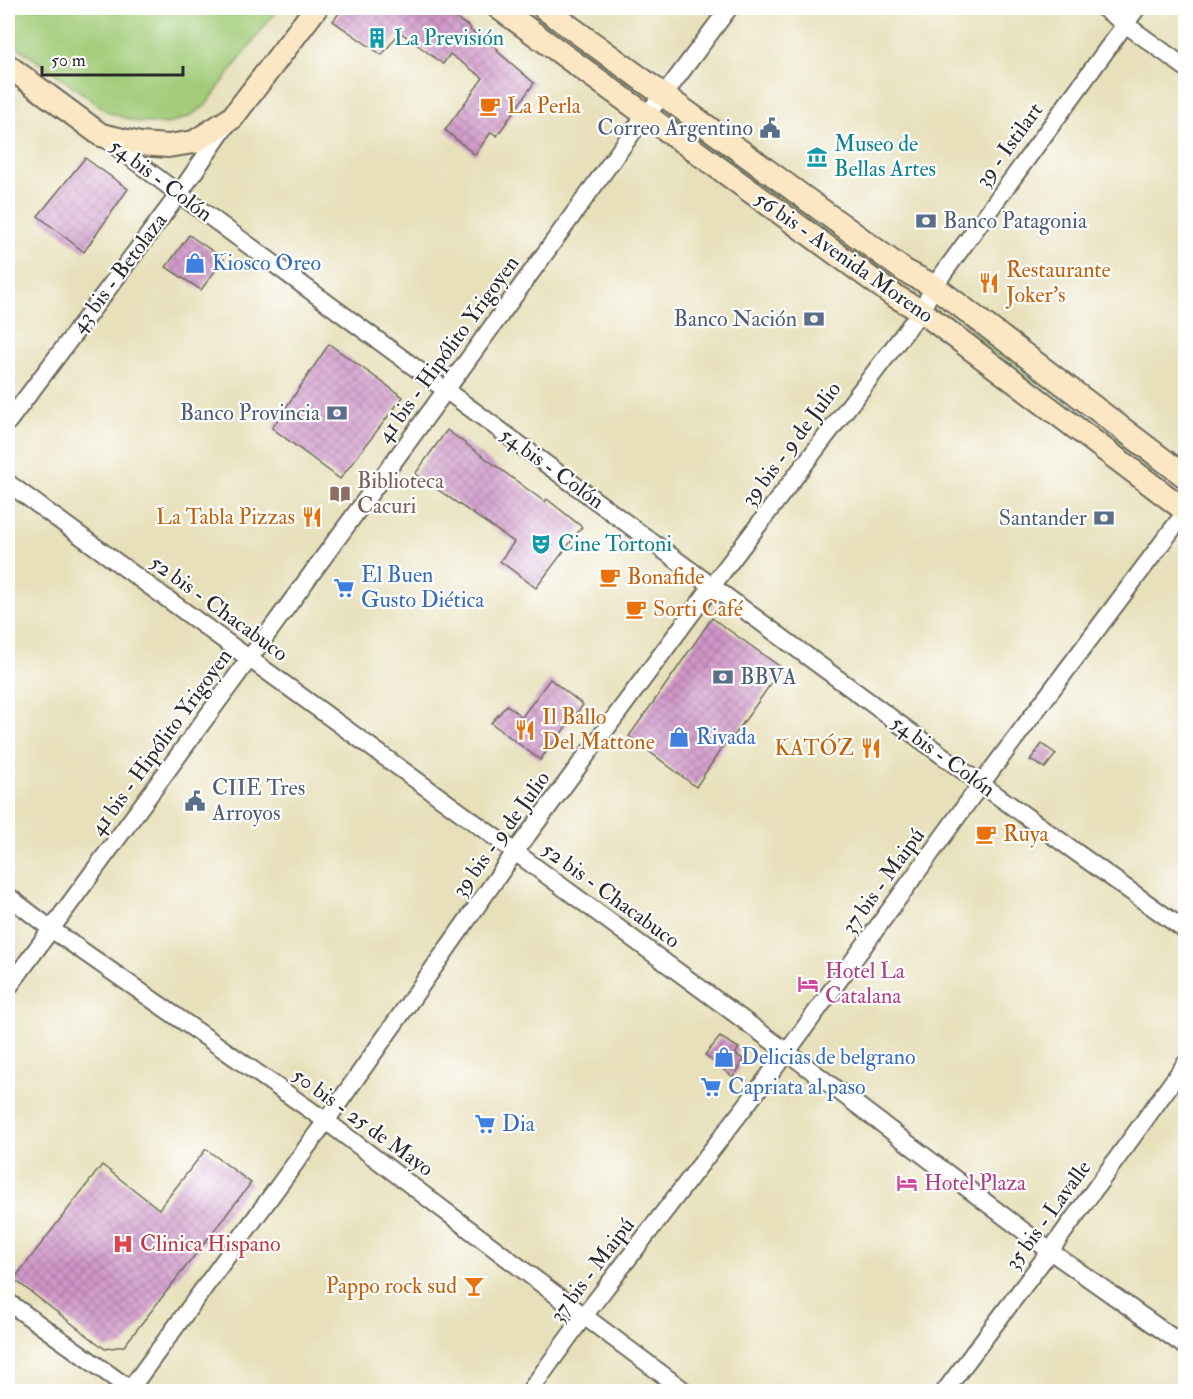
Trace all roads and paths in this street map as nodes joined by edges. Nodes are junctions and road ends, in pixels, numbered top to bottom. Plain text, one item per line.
1 (316, 8) edge
2 (499, 8) edge
3 (544, 8) edge
4 (729, 8) edge
5 (1103, 8) edge
6 (1137, 8) edge
7 (1125, 24) junction
8 (8, 66) edge
9 (1185, 68) edge
10 (664, 95) junction
11 (646, 114) junction
12 (232, 118) junction
13 (101, 135) junction
14 (179, 194) junction
15 (934, 286) junction
16 (921, 310) junction
17 (446, 390) junction
18 (8, 422) edge
19 (1185, 477) edge
20 (8, 483) edge
21 (1185, 511) edge
22 (712, 586) junction
23 (250, 658) junction
24 (981, 784) junction
25 (515, 852) junction
26 (8, 897) edge
27 (51, 929) junction
28 (1185, 931) edge
29 (8, 988) edge
30 (787, 1052) junction
31 (1185, 1063) edge
32 (326, 1121) junction
33 (1050, 1251) junction
34 (8, 1302) edge
35 (584, 1316) junction
36 (1185, 1347) edge
37 (131, 1391) edge
38 (529, 1392) edge
39 (686, 1392) edge
40 (944, 1392) edge

1 - 12 main road, 43 bis - Betolaza
2 - 11 main road, 56 bis - Avenida Moreno
3 - 10 main road, 56 bis - Avenida Moreno
4 - 10 street, 41 bis - Hipólito Yrigoyen
5 - 7 street
6 - 7 street, 39 - Istilart
7 - 9 street
7 - 15 street, 39 - Istilart
8 - 13 main road, 54 bis - Colón
10 - 11 street, 41 bis - Hipólito Yrigoyen
10 - 15 main road, 56 bis - Avenida Moreno
11 - 16 main road, 56 bis - Avenida Moreno
11 - 17 street, 41 bis - Hipólito Yrigoyen
12 - 13 main road
12 - 14 street, 43 bis - Betolaza
13 - 14 street, 54 bis - Colón
14 - 17 street, 54 bis - Colón
14 - 18 street, 43 bis - Betolaza
15 - 16 street, 39 - Istilart
15 - 19 main road, 56 bis - Avenida Moreno
16 - 21 main road, 56 bis - Avenida Moreno
16 - 22 street, 39 bis - 9 de Julio
17 - 22 street, 54 bis - Colón
17 - 23 street, 41 bis - Hipólito Yrigoyen
20 - 23 street, 52 bis - Chacabuco
21 - 24 street, 37 bis - Maipú
22 - 24 street, 54 bis - Colón
22 - 25 street, 39 bis - 9 de Julio
23 - 25 street, 52 bis - Chacabuco
23 - 27 street, 41 bis - Hipólito Yrigoyen
24 - 28 street, 54 bis - Colón
24 - 30 street, 37 bis - Maipú
25 - 30 street, 52 bis - Chacabuco
25 - 32 street, 39 bis - 9 de Julio
26 - 27 street, 50 bis - 25 de Mayo
27 - 29 street, 41 bis - Hipólito Yrigoyen
27 - 32 street, 50 bis - 25 de Mayo
30 - 33 street, 52 bis - Chacabuco
30 - 35 street, 37 bis - Maipú
31 - 33 street, 35 bis - Lavalle
32 - 35 street, 50 bis - 25 de Mayo
32 - 37 street, 39 bis - 9 de Julio
33 - 36 street, 52 bis - Chacabuco
33 - 40 street, 35 bis - Lavalle
34 - 37 street
35 - 38 street, 37 bis - Maipú
35 - 39 street, 50 bis - 25 de Mayo

